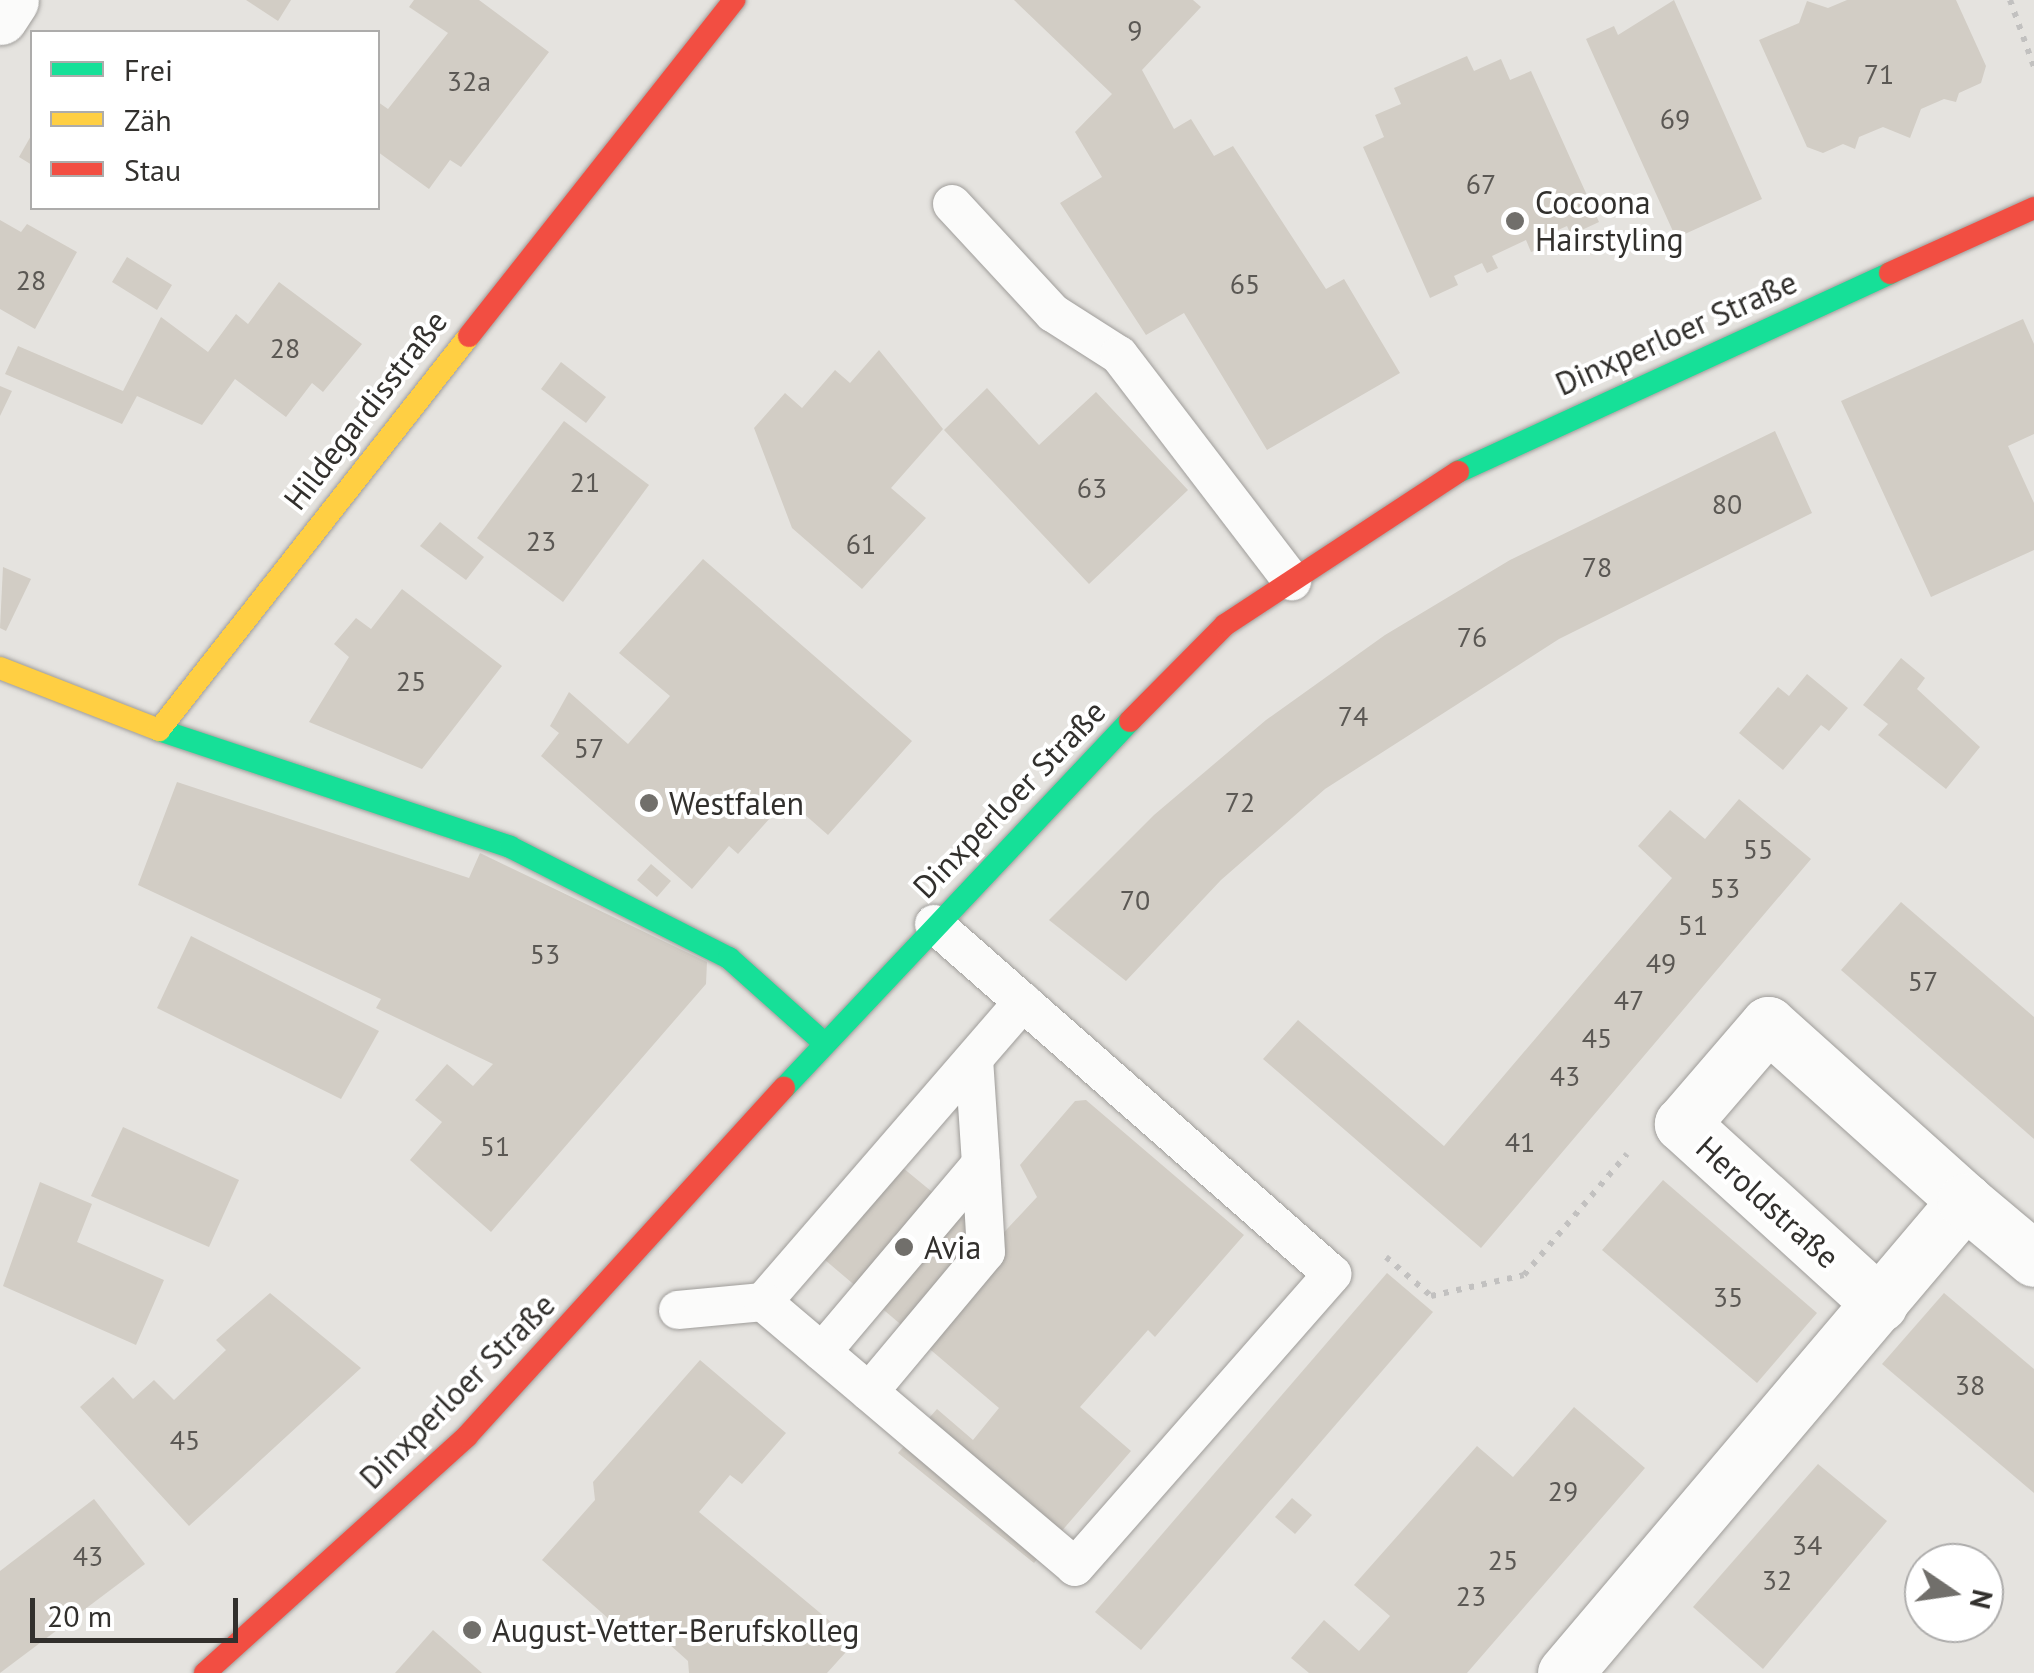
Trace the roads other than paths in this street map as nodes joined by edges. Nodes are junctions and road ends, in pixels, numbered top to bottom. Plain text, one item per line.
1 (11, 0) edge
2 (734, 0) edge
3 (0, 17) edge
4 (952, 204) dead end
5 (2034, 208) edge
6 (1292, 581) junction
7 (0, 668) edge
8 (158, 730) junction
9 (934, 924) junction
10 (1022, 1002) junction
11 (824, 1043) junction
12 (974, 1059) junction
13 (980, 1164) junction
14 (1966, 1201) junction
15 (2034, 1259) edge
16 (763, 1302) junction
17 (1880, 1304) junction
18 (678, 1310) dead end
19 (822, 1352) junction
20 (870, 1392) junction
21 (205, 1673) edge
22 (1565, 1673) edge

1 - 3 street
2 - 8 main road, Hildegardisstraße
4 - 6 lane
5 - 6 main road, Dinxperloer Straße
6 - 9 main road, Dinxperloer Straße
7 - 8 main road
8 - 11 main road
9 - 10 lane
9 - 11 main road, Dinxperloer Straße
10 - 12 lane
10 - 20 lane
11 - 21 main road, Dinxperloer Straße
12 - 13 lane
12 - 16 lane
13 - 19 lane
13 - 20 lane
14 - 15 street, Heroldstraße
14 - 17 street
14 - 17 street, Heroldstraße
16 - 18 lane
16 - 19 lane
17 - 22 street
19 - 20 lane

